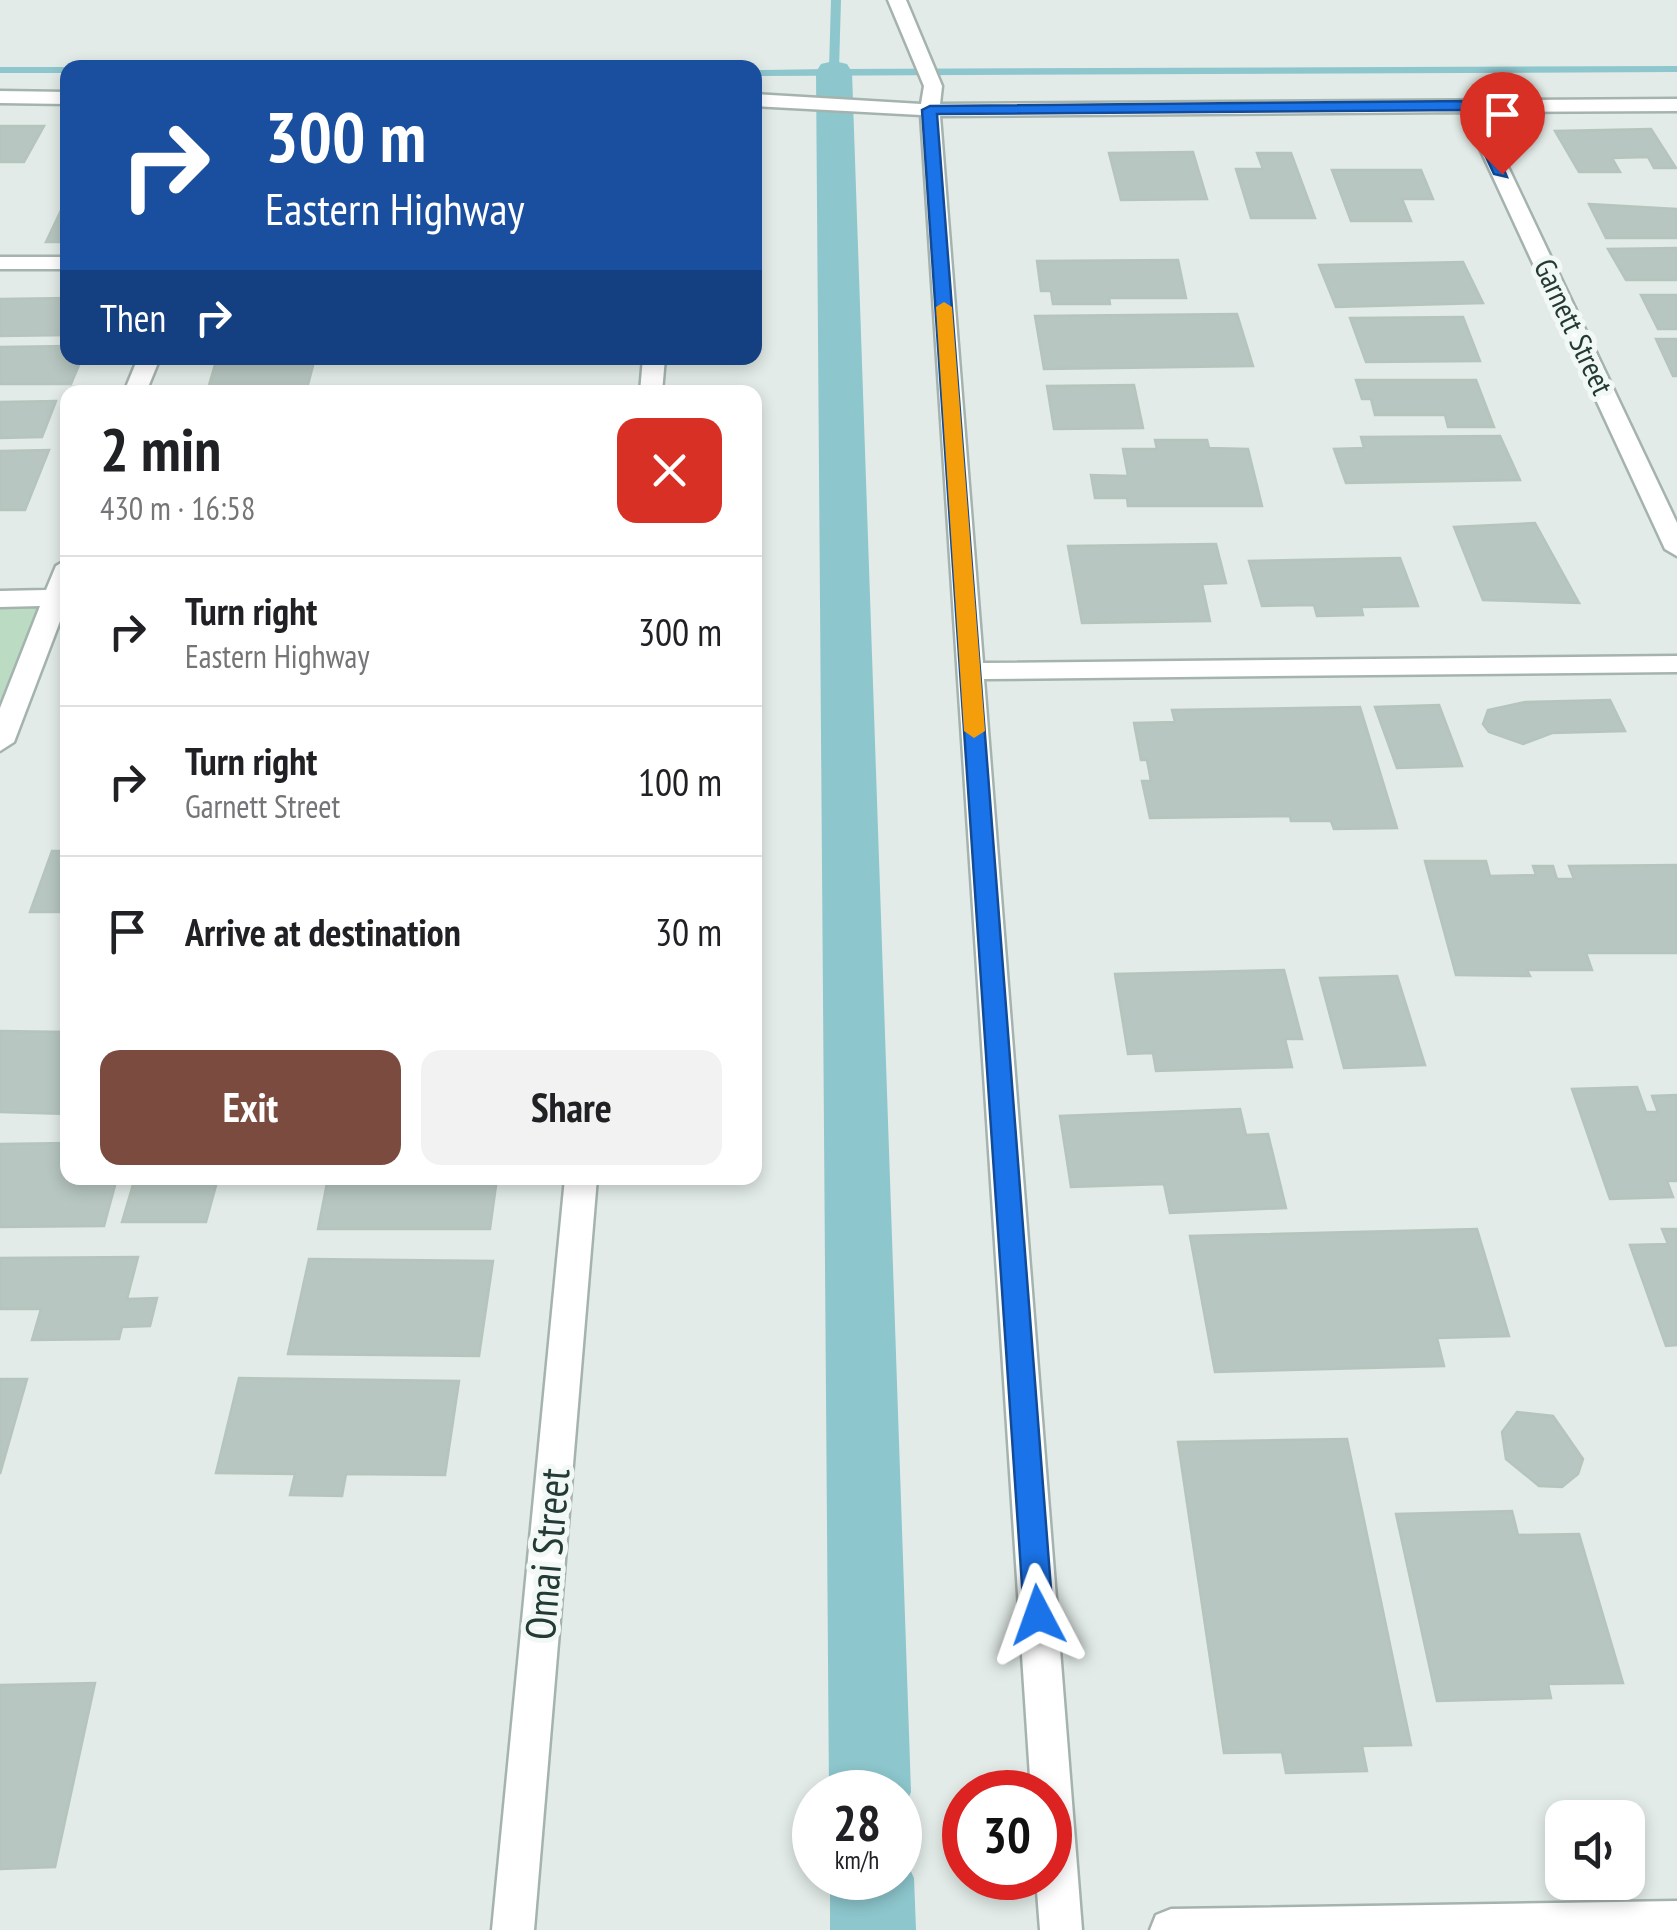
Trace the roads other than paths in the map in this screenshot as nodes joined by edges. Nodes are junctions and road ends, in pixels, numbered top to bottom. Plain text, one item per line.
1 (897, 0) edge
2 (0, 98) edge
3 (60, 98) edge
4 (931, 98) junction
5 (763, 100) edge
6 (1470, 105) junction
7 (1677, 106) edge
8 (0, 263) edge
9 (60, 263) edge
10 (1677, 549) edge
11 (60, 586) edge
12 (55, 598) junction
13 (0, 599) edge
14 (1677, 664) edge
15 (970, 671) junction
16 (2, 733) edge
17 (579, 1185) edge
18 (1677, 1922) edge
19 (513, 1930) edge
20 (1061, 1930) edge
21 (1171, 1930) edge

1 - 4 street
2 - 3 street
4 - 5 street
4 - 6 street
4 - 15 street
6 - 7 street
6 - 10 street, Garnett Street
8 - 9 street
11 - 12 street
12 - 13 street
12 - 16 street
14 - 15 street
15 - 20 street
17 - 19 street, Omai Street
18 - 21 street

